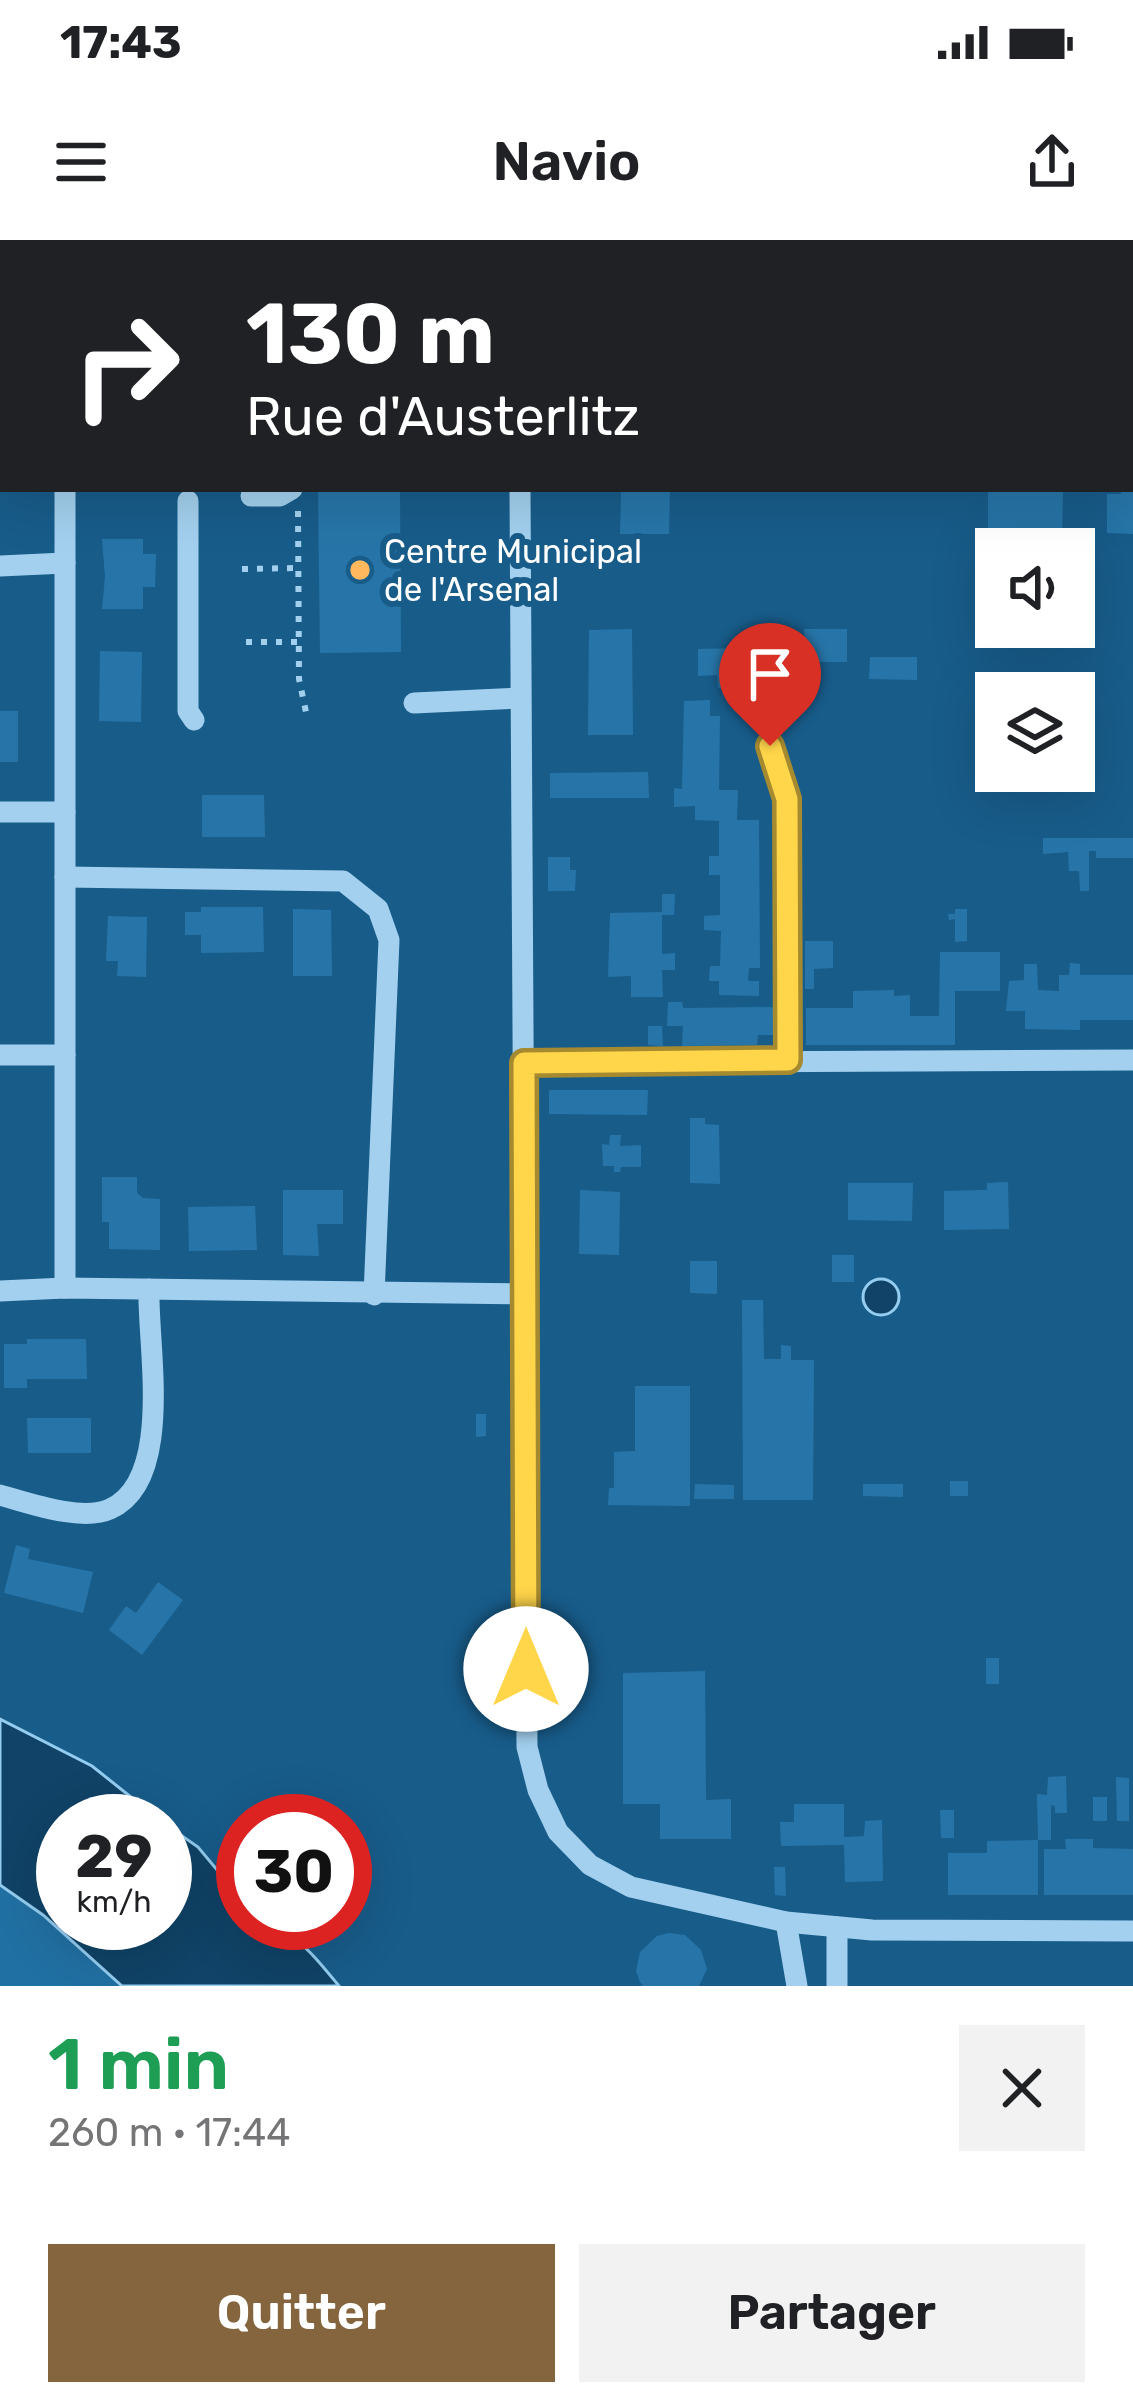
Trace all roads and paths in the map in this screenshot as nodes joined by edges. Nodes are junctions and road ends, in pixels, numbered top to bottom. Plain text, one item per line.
1 (65, 492) edge
2 (520, 492) edge
3 (251, 496) dead end
4 (295, 499) edge
5 (188, 501) dead end
6 (65, 563) junction
7 (0, 566) edge
8 (242, 568) dead end
9 (299, 568) junction
10 (246, 642) dead end
11 (299, 642) junction
12 (520, 698) junction
13 (414, 704) dead end
14 (306, 712) dead end
15 (194, 720) dead end
16 (770, 746) dead end
17 (0, 812) edge
18 (65, 812) junction
19 (65, 877) junction
20 (0, 1055) edge
21 (65, 1055) junction
22 (788, 1060) junction
23 (1133, 1060) edge
24 (524, 1063) junction
25 (65, 1288) junction
26 (149, 1289) junction
27 (0, 1291) edge
28 (525, 1294) junction
29 (374, 1295) junction
30 (0, 1496) edge
31 (786, 1922) junction
32 (837, 1927) junction
33 (1133, 1930) edge
34 (797, 1986) edge
35 (836, 1986) edge

1 - 6 street
2 - 12 street
3 - 4 street
4 - 9 path
5 - 15 street
6 - 7 street
6 - 18 street
8 - 9 path
9 - 11 path
10 - 11 path
11 - 14 path
12 - 13 street
12 - 24 street
16 - 22 street
17 - 18 street
18 - 19 street
19 - 21 street
19 - 29 street
20 - 21 street
21 - 25 street
22 - 23 street
22 - 24 street
24 - 28 street
25 - 26 street
25 - 27 street
26 - 29 street
26 - 30 street
28 - 29 street
28 - 31 street
31 - 32 street
31 - 34 street
32 - 33 street
32 - 35 street

